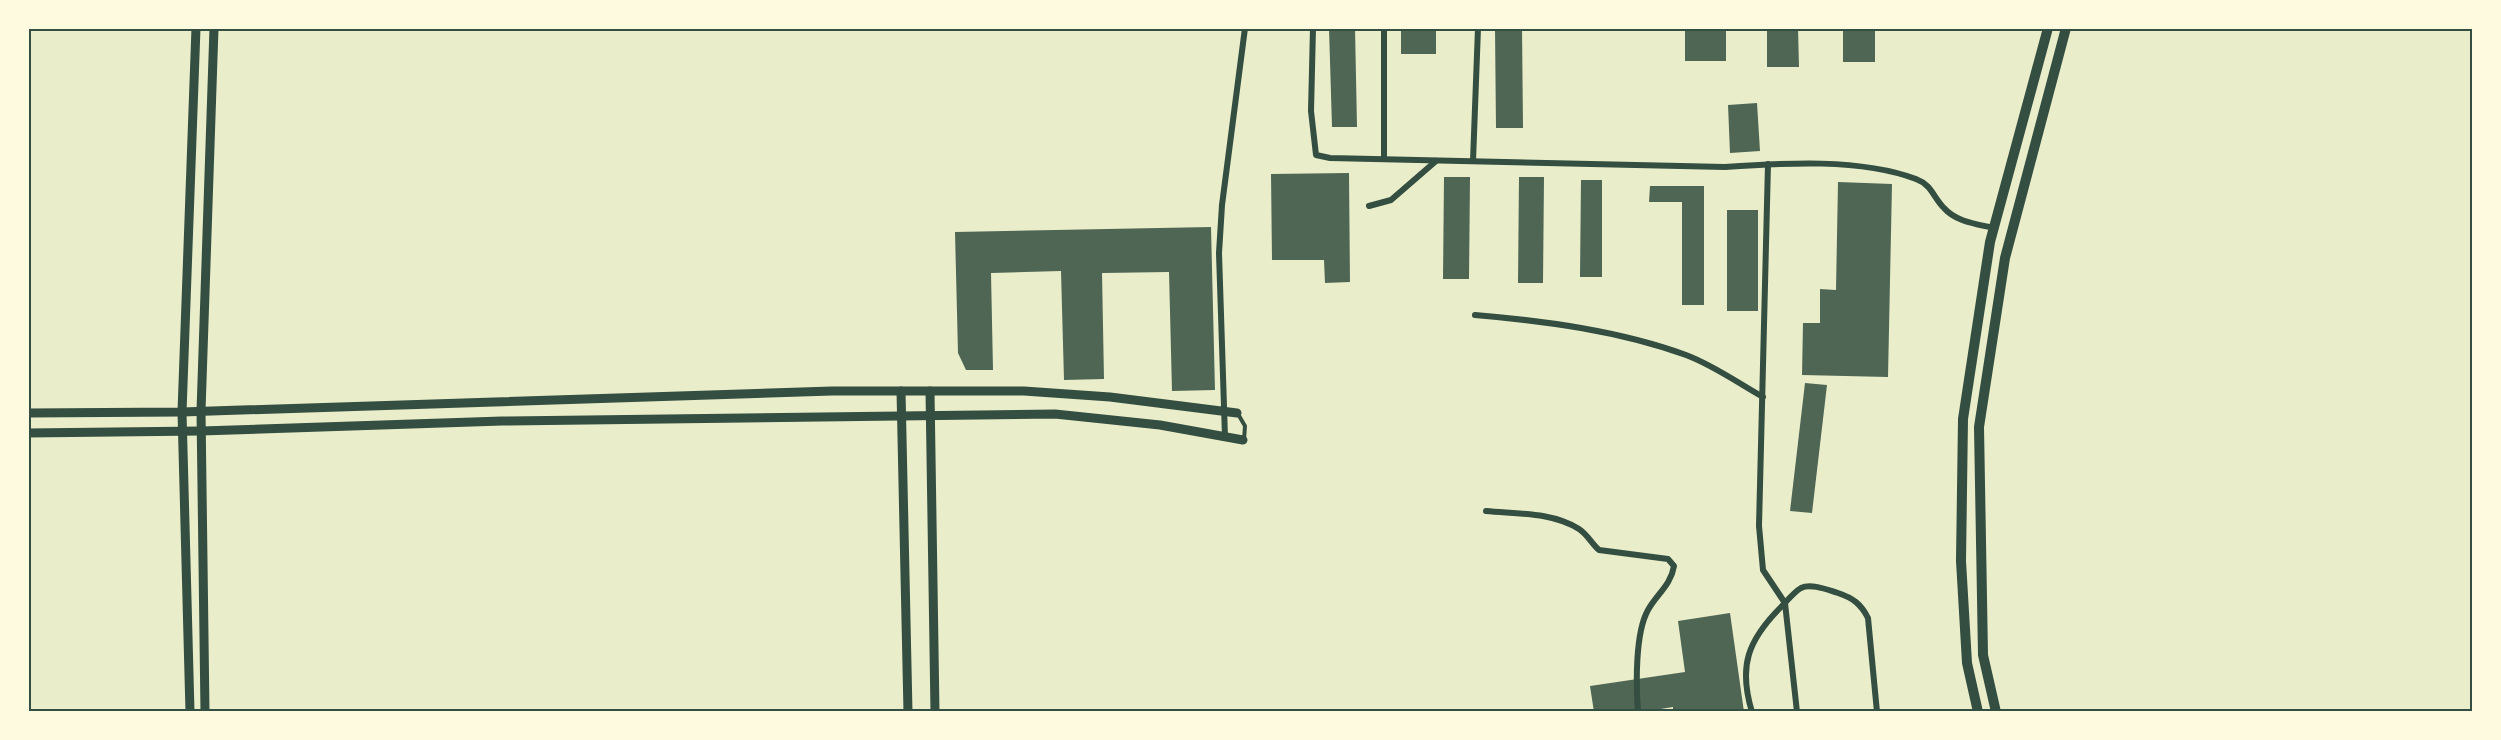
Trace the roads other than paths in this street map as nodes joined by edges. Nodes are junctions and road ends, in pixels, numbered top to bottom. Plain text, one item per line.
1 (196, 28) edge
2 (214, 28) edge
3 (1245, 28) edge
4 (1313, 28) edge
5 (1384, 28) edge
6 (1478, 28) edge
7 (2048, 28) edge
8 (2066, 28) edge
9 (1384, 159) junction
10 (1437, 160) junction
11 (1473, 161) junction
12 (1768, 164) junction
13 (1369, 206) dead end
14 (1994, 228) junction
15 (1475, 315) dead end
16 (901, 391) junction
17 (930, 391) junction
18 (1763, 397) junction
19 (201, 411) junction
20 (1224, 411) junction
21 (182, 412) junction
22 (28, 413) edge
23 (1237, 413) joint
24 (902, 415) junction
25 (930, 415) junction
26 (201, 431) junction
27 (183, 432) junction
28 (28, 433) edge
29 (1225, 437) junction
30 (1244, 440) joint
31 (1486, 511) dead end
32 (1785, 603) junction
33 (190, 711) edge
34 (205, 711) edge
35 (908, 711) edge
36 (935, 711) edge
37 (1638, 711) edge
38 (1752, 711) edge
39 (1797, 711) edge
40 (1877, 711) edge
41 (1978, 711) edge
42 (1996, 711) edge

1 - 21 street
2 - 19 street
3 - 20 street
4 - 9 street
5 - 9 street
6 - 11 street
7 - 14 main road
8 - 42 main road
9 - 10 street
10 - 11 street
10 - 13 street
11 - 12 street
12 - 14 street
12 - 18 street
14 - 41 main road
15 - 18 street
16 - 17 street
16 - 19 street
16 - 24 street
17 - 20 street
17 - 25 street
18 - 32 street
19 - 21 street
19 - 26 street
20 - 23 street
20 - 29 street
21 - 22 street
21 - 27 street
23 - 30 lane
24 - 25 street
24 - 26 street
24 - 35 street
25 - 29 street
25 - 36 street
26 - 27 street
26 - 34 street
27 - 28 street
27 - 33 street
29 - 30 street
31 - 37 street
32 - 38 street
32 - 39 street
32 - 40 street

